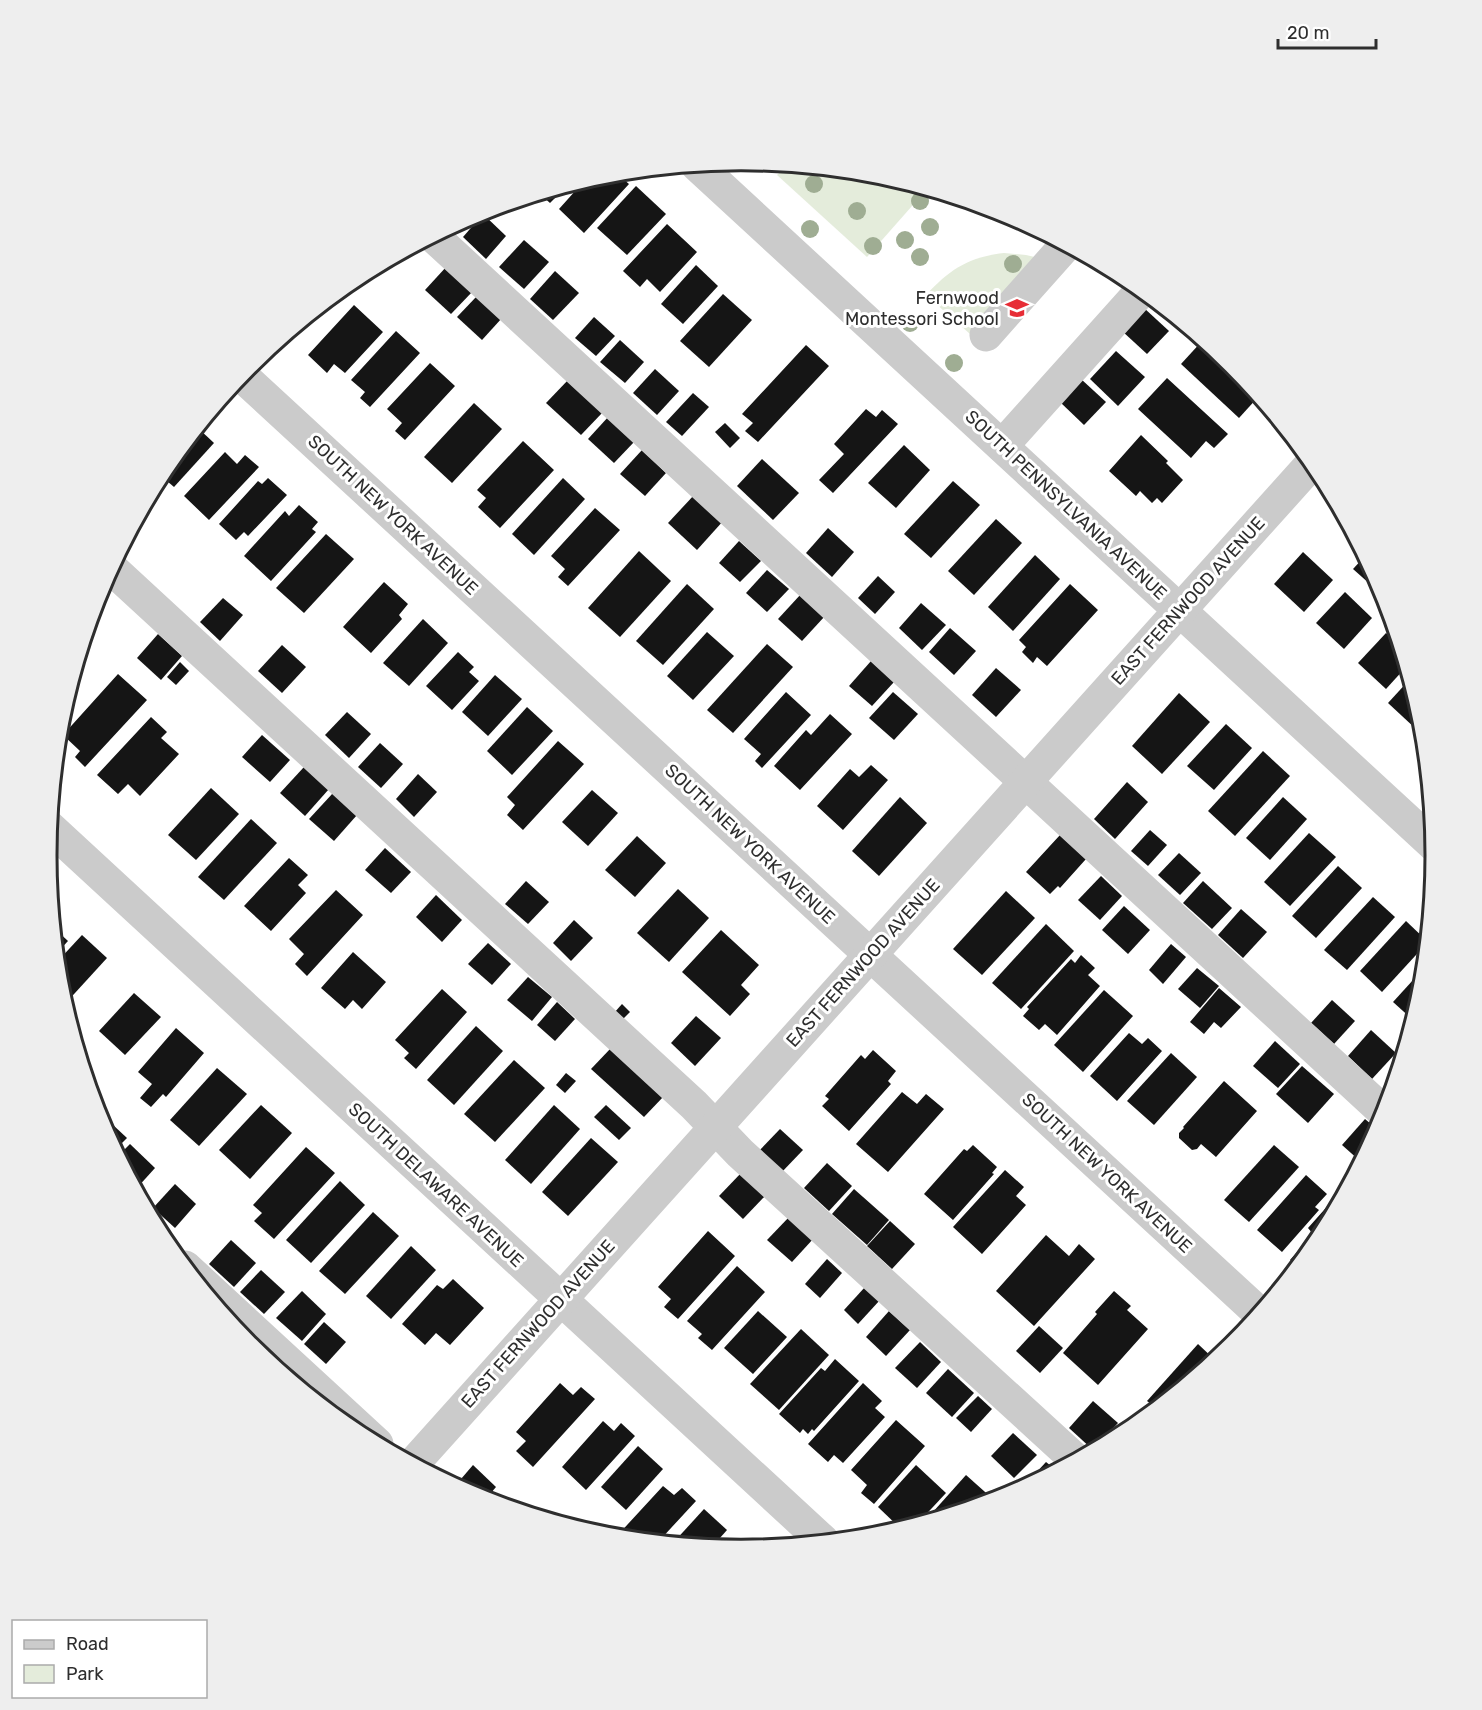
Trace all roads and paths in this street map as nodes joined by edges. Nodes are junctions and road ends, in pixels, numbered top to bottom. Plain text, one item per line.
1 (712, 172) edge
2 (439, 242) edge
3 (1061, 251) edge
4 (1136, 297) edge
5 (986, 335) dead end
6 (248, 381) edge
7 (1002, 446) junction
8 (1306, 470) edge
9 (118, 574) edge
10 (1180, 610) junction
11 (1025, 782) junction
12 (57, 835) edge
13 (1425, 836) edge
14 (870, 955) junction
15 (1377, 1106) edge
16 (716, 1127) junction
17 (560, 1300) junction
18 (226, 1305) edge
19 (1253, 1308) edge
20 (335, 1405) edge
21 (1070, 1454) edge
22 (419, 1458) edge
23 (816, 1535) edge

1 - 7 street, SOUTH PENNSYLVANIA AVENUE
2 - 11 street
3 - 5 street
4 - 7 street
6 - 14 street, SOUTH NEW YORK AVENUE
7 - 10 street, SOUTH PENNSYLVANIA AVENUE
8 - 10 street, EAST FERNWOOD AVENUE
9 - 16 street
10 - 11 street, EAST FERNWOOD AVENUE
10 - 13 street, SOUTH PENNSYLVANIA AVENUE
11 - 14 street, EAST FERNWOOD AVENUE
11 - 15 street
12 - 17 street, SOUTH DELAWARE AVENUE
14 - 16 street, EAST FERNWOOD AVENUE
14 - 19 street, SOUTH NEW YORK AVENUE
16 - 17 street, EAST FERNWOOD AVENUE
16 - 21 street
17 - 22 street, EAST FERNWOOD AVENUE
17 - 23 street, SOUTH DELAWARE AVENUE
18 - 20 street

